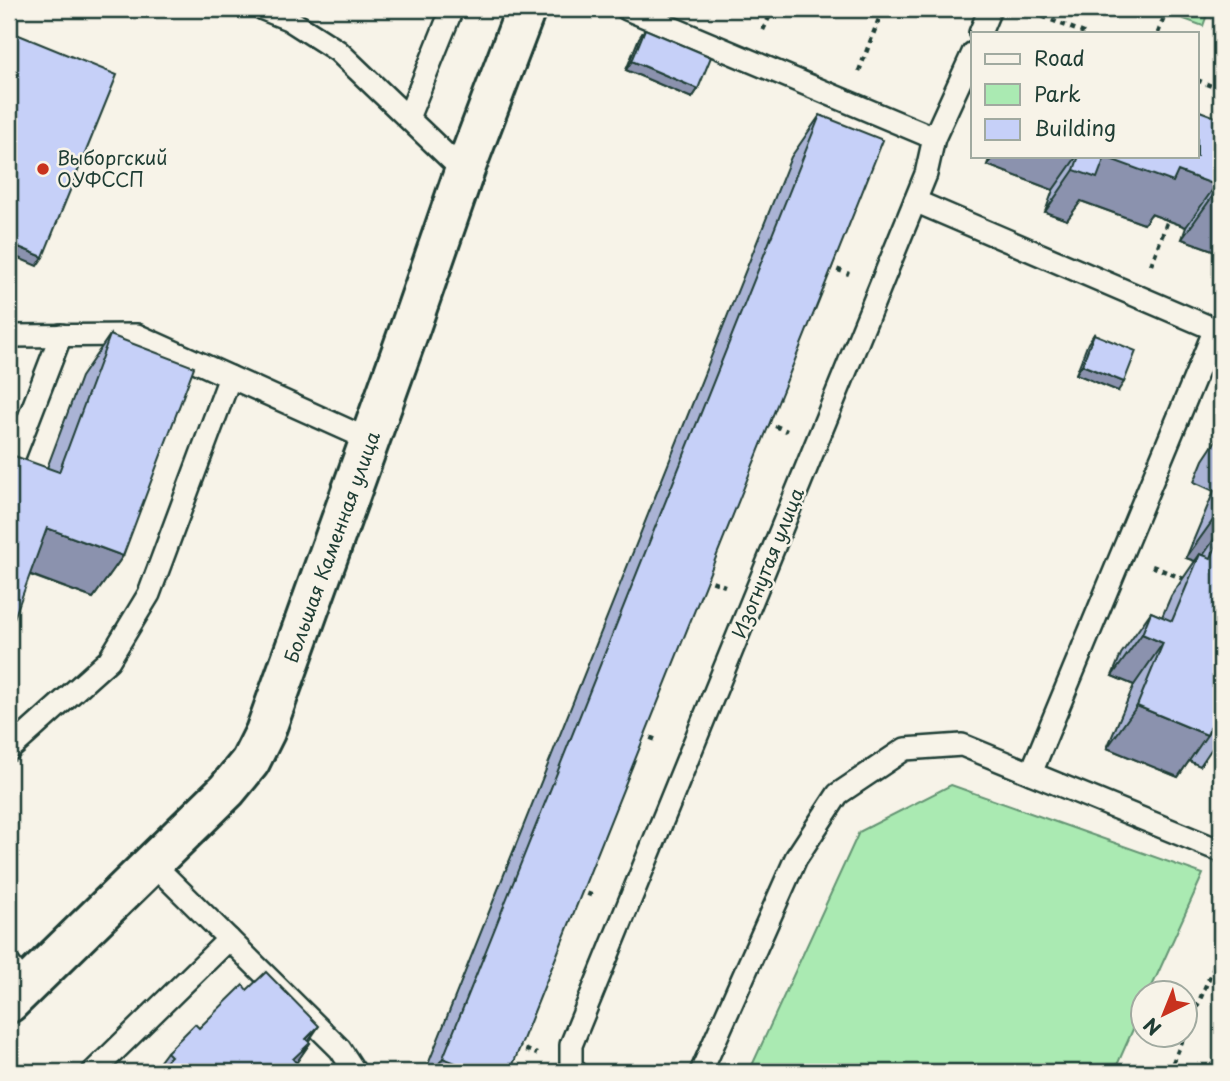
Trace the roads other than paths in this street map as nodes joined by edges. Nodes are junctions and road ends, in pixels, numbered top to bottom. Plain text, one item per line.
1 (263, 9) edge
2 (452, 9) edge
3 (526, 9) edge
4 (627, 9) edge
5 (990, 9) edge
6 (980, 32) edge
7 (971, 57) edge
8 (408, 118) junction
9 (934, 138) junction
10 (464, 172) junction
11 (915, 201) junction
12 (1218, 331) edge
13 (61, 335) junction
14 (9, 336) edge
15 (230, 377) junction
16 (370, 440) junction
17 (10, 467) edge
18 (9, 750) edge
19 (1031, 773) junction
20 (1221, 851) edge
21 (152, 863) junction
22 (229, 939) junction
23 (13, 983) edge
24 (93, 1072) edge
25 (355, 1072) edge
26 (576, 1072) edge
27 (701, 1072) edge

1 - 8 lane
2 - 8 lane
3 - 10 street, Большая Каменная улица
4 - 9 lane
5 - 6 lane
7 - 9 lane, Изогнутая улица
8 - 10 lane
9 - 11 lane, Изогнутая улица
10 - 16 street, Большая Каменная улица
11 - 12 lane
11 - 26 lane, Изогнутая улица
12 - 19 lane
13 - 14 lane
13 - 15 lane
13 - 17 lane
15 - 16 lane
15 - 18 lane
16 - 21 street, Большая Каменная улица
19 - 20 lane
19 - 27 lane
21 - 22 lane
21 - 23 street, Большая Каменная улица
22 - 24 lane
22 - 25 lane

